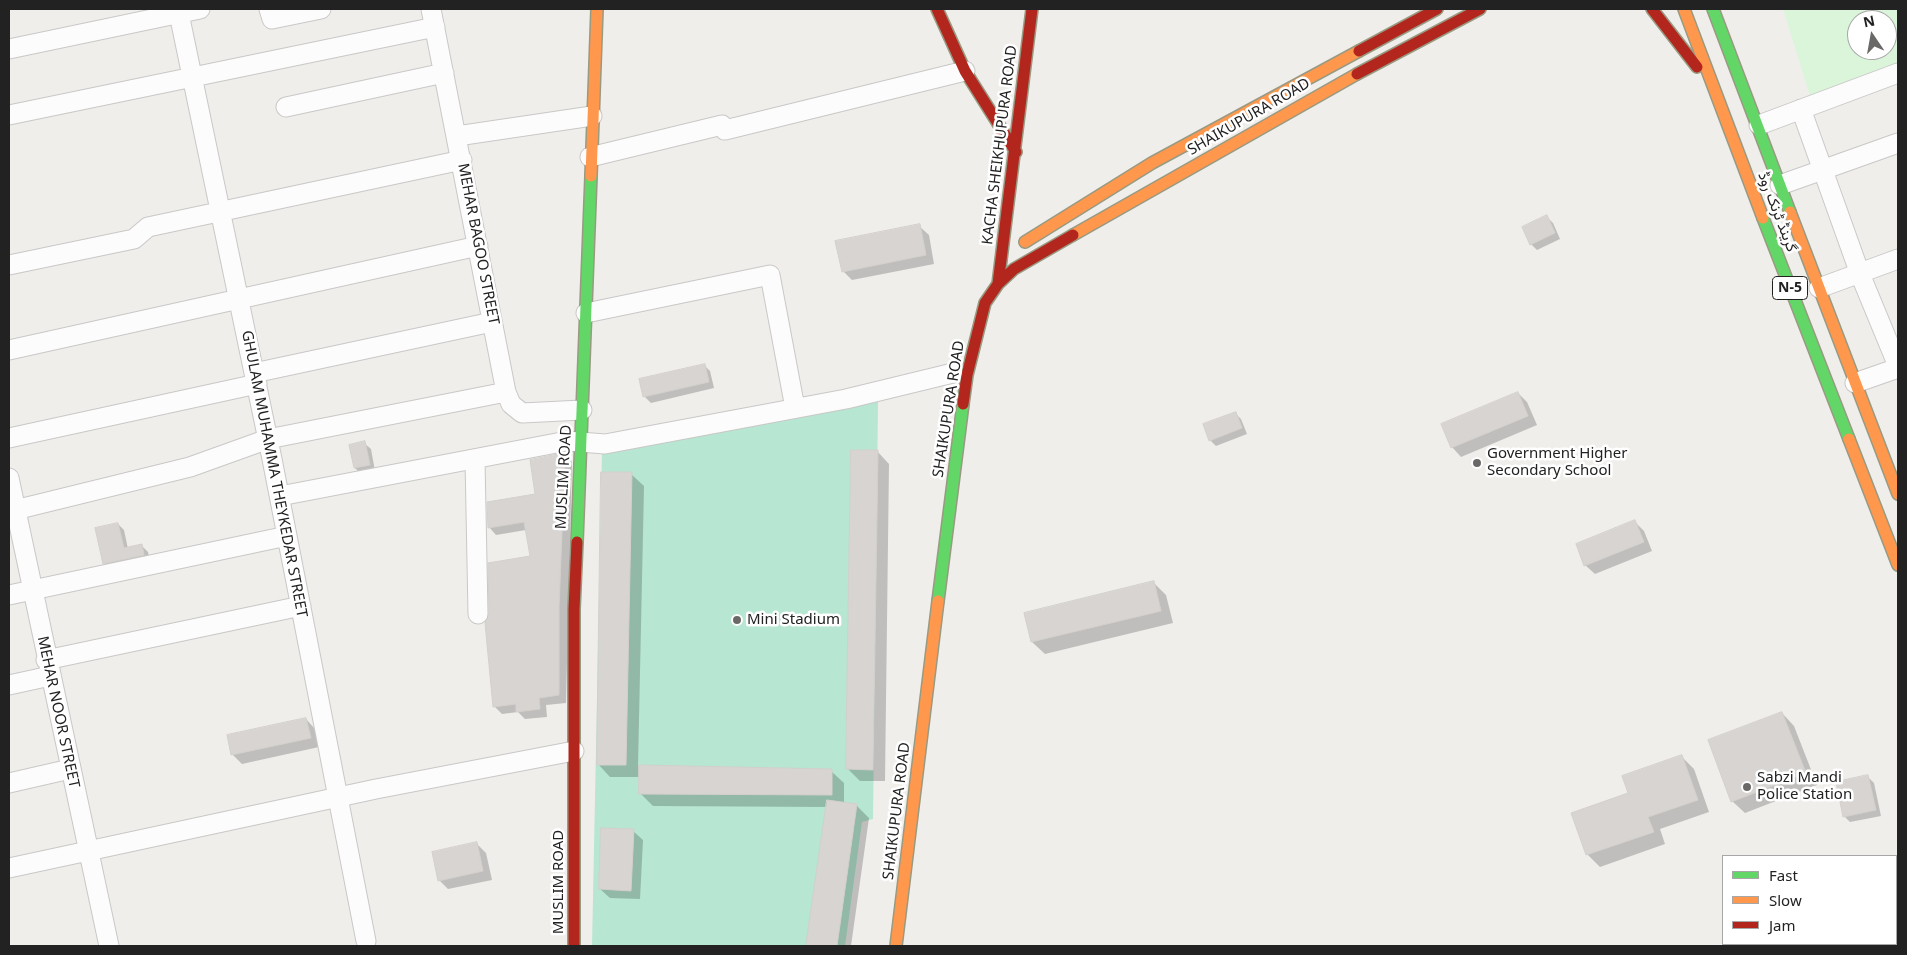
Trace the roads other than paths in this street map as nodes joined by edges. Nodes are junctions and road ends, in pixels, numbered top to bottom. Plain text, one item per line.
1 (200, 9) edge
2 (269, 9) edge
3 (321, 9) edge
4 (597, 9) edge
5 (937, 9) edge
6 (1032, 9) edge
7 (1437, 9) edge
8 (1480, 9) edge
9 (1652, 9) edge
10 (1684, 9) edge
11 (1713, 9) edge
12 (178, 11) edge
13 (435, 14) edge
14 (9, 49) edge
15 (965, 71) junction
16 (444, 73) junction
17 (1898, 73) edge
18 (192, 78) junction
19 (1712, 86) junction
20 (286, 107) dead end
21 (1736, 107) junction
22 (1801, 109) junction
23 (9, 115) edge
24 (592, 116) junction
25 (1758, 125) junction
26 (457, 136) junction
27 (1898, 143) edge
28 (1016, 152) junction
29 (590, 157) junction
30 (462, 160) junction
31 (1824, 170) junction
32 (1780, 185) junction
33 (220, 212) junction
34 (478, 246) junction
35 (1001, 257) junction
36 (1898, 260) edge
37 (9, 265) edge
38 (986, 273) dead end
39 (1860, 274) junction
40 (998, 284) junction
41 (1820, 288) junction
42 (239, 300) junction
43 (586, 313) junction
44 (492, 322) junction
45 (9, 350) edge
46 (1898, 367) edge
47 (953, 373) dead end
48 (255, 378) junction
49 (1855, 383) junction
50 (506, 392) junction
51 (795, 408) junction
52 (582, 410) junction
53 (9, 438) edge
54 (268, 439) junction
55 (580, 440) junction
56 (475, 460) junction
57 (1894, 473) edge
58 (9, 478) edge
59 (1898, 494) edge
60 (280, 496) junction
61 (14, 518) edge
62 (287, 536) junction
63 (1898, 565) edge
64 (32, 590) junction
65 (9, 595) edge
66 (301, 606) junction
67 (478, 614) dead end
68 (48, 668) junction
69 (9, 685) edge
70 (574, 750) junction
71 (70, 769) junction
72 (9, 783) edge
73 (337, 798) junction
74 (88, 851) junction
75 (9, 868) edge
76 (366, 941) dead end
77 (109, 946) edge
78 (574, 946) edge
79 (896, 946) edge

1 - 12 street
2 - 3 street
4 - 24 main road, MUSLIM ROAD
5 - 15 main road
6 - 28 main road, KACHA SHEIKHUPURA ROAD
7 - 35 main road, SHAIKUPURA ROAD
8 - 40 main road, SHAIKUPURA ROAD
9 - 19 main road
10 - 19 main road, گرینڈ ٹرنک روڈ / N-5
11 - 21 main road, گرینڈ ٹرنک روڈ / N-5
12 - 14 street
12 - 18 street, GHULAM MUHAMMA THEYKEDAR STREET
13 - 16 street, MEHAR BAGOO STREET
13 - 18 street
15 - 28 main road
15 - 29 street
16 - 20 street
16 - 26 street, MEHAR BAGOO STREET
17 - 22 street
18 - 23 street
18 - 33 street, GHULAM MUHAMMA THEYKEDAR STREET
19 - 21 main road, گرینڈ ٹرنک روڈ / N-5
21 - 25 main road, گرینڈ ٹرنک روڈ / N-5
21 - 63 main road, گرینڈ ٹرنک روڈ / N-5
22 - 25 street
22 - 31 street
24 - 26 street
24 - 29 main road, MUSLIM ROAD
25 - 32 main road, گرینڈ ٹرنک روڈ / N-5
26 - 30 street, MEHAR BAGOO STREET
27 - 31 street
28 - 35 main road, KACHA SHEIKHUPURA ROAD
29 - 43 main road, MUSLIM ROAD
30 - 33 street
30 - 34 street, MEHAR BAGOO STREET
31 - 32 street
31 - 39 street
32 - 41 main road, گرینڈ ٹرنک روڈ / N-5
33 - 37 street
33 - 42 street, GHULAM MUHAMMA THEYKEDAR STREET
34 - 42 street
34 - 44 street, MEHAR BAGOO STREET
35 - 38 main road, SHAIKUPURA ROAD
35 - 40 main road, KACHA SHEIKHUPURA ROAD
36 - 39 street
39 - 41 street
39 - 46 street
40 - 79 main road, SHAIKUPURA ROAD
41 - 49 main road, گرینڈ ٹرنک روڈ / N-5
42 - 45 street
42 - 48 street, GHULAM MUHAMMA THEYKEDAR STREET
43 - 51 street
43 - 52 main road, MUSLIM ROAD
44 - 48 street
44 - 50 street, MEHAR BAGOO STREET
46 - 49 street
47 - 51 street
48 - 53 street
48 - 54 street, GHULAM MUHAMMA THEYKEDAR STREET
49 - 57 main road, گرینڈ ٹرنک روڈ / N-5
50 - 52 street, MEHAR BAGOO STREET
50 - 54 street
51 - 55 street
52 - 55 main road, MUSLIM ROAD
54 - 60 street, GHULAM MUHAMMA THEYKEDAR STREET
54 - 61 street
55 - 56 street
55 - 70 main road, MUSLIM ROAD
56 - 60 street
56 - 67 street
57 - 59 main road, گرینڈ ٹرنک روڈ / N-5
58 - 61 street, MEHAR NOOR STREET
60 - 62 street, GHULAM MUHAMMA THEYKEDAR STREET
61 - 64 street, MEHAR NOOR STREET
62 - 64 street
62 - 66 street, GHULAM MUHAMMA THEYKEDAR STREET
64 - 65 street
64 - 68 street, MEHAR NOOR STREET
66 - 68 street
66 - 73 street, GHULAM MUHAMMA THEYKEDAR STREET
68 - 69 street
68 - 71 street, MEHAR NOOR STREET
70 - 73 street
70 - 78 main road, MUSLIM ROAD
71 - 72 street
71 - 74 street, MEHAR NOOR STREET
73 - 74 street
73 - 76 street, GHULAM MUHAMMA THEYKEDAR STREET
74 - 75 street
74 - 77 street, MEHAR NOOR STREET

